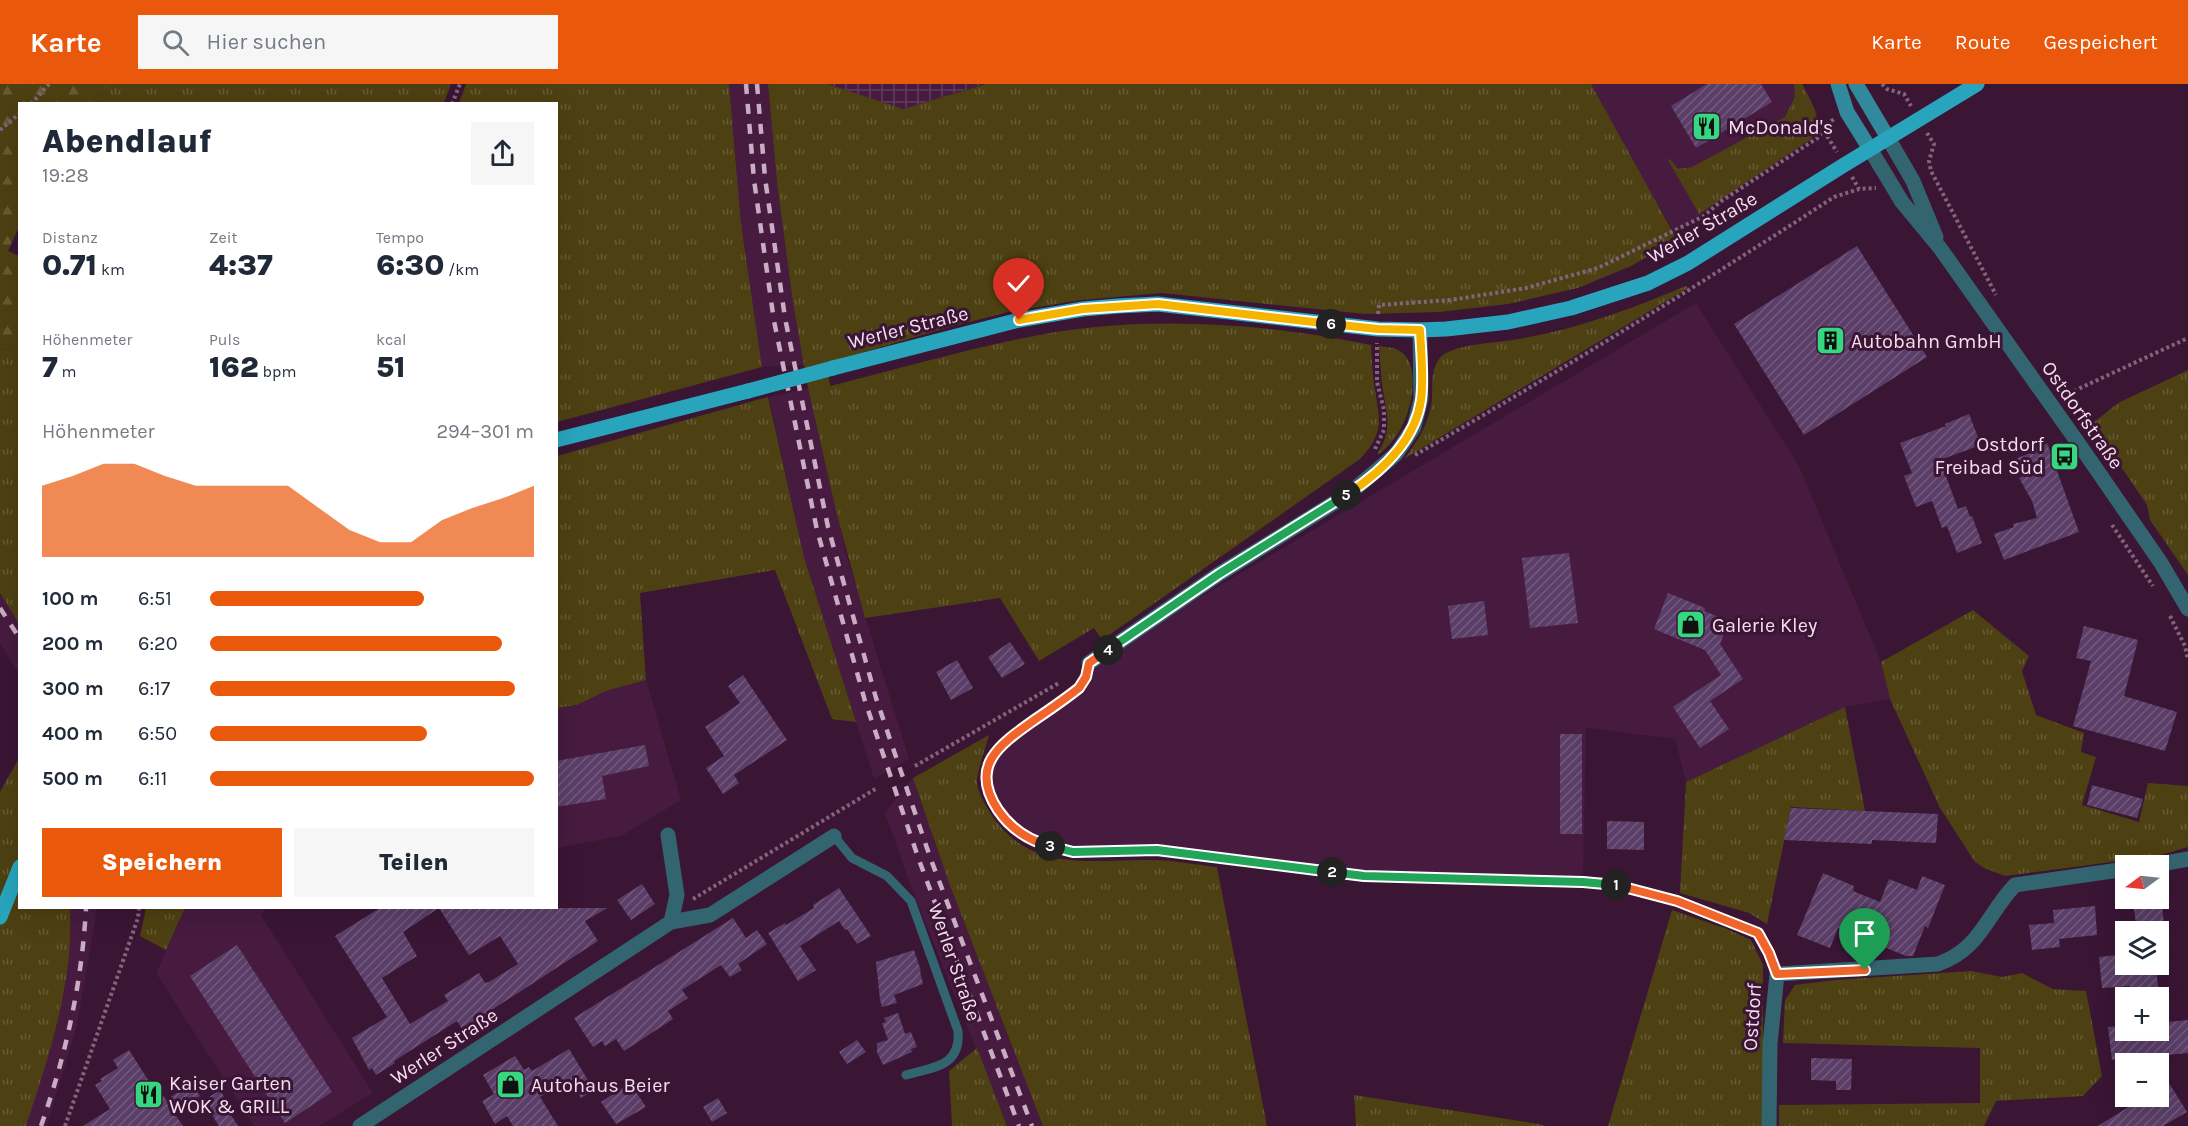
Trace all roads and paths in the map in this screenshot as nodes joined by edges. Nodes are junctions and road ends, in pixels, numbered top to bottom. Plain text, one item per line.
1 (49, 84) edge
2 (460, 84) edge
3 (1838, 84) edge
4 (1856, 84) edge
5 (1882, 84) edge
6 (1977, 84) edge
7 (1887, 89) junction
8 (1867, 100) junction
9 (33, 102) edge
10 (453, 102) edge
11 (1847, 112) junction
12 (18, 115) edge
13 (1919, 120) junction
14 (0, 130) edge
15 (1888, 138) junction
16 (1870, 149) junction
17 (1859, 189) dead end
18 (1692, 223) dead end
19 (1940, 248) junction
20 (2001, 305) dead end
21 (1420, 330) junction
22 (2188, 338) edge
23 (2056, 388) dead end
24 (2062, 396) junction
25 (2069, 404) dead end
26 (558, 439) edge
27 (1407, 460) dead end
28 (2106, 515) dead end
29 (2157, 592) dead end
30 (2188, 609) edge
31 (2167, 610) dead end
32 (2188, 660) edge
33 (1089, 663) junction
34 (915, 766) dead end
35 (878, 788) dead end
36 (668, 835) dead end
37 (834, 836) joint
38 (2188, 859) edge
39 (2169, 862) edge
40 (2115, 871) edge
41 (18, 872) edge
42 (139, 909) edge
43 (0, 917) edge
44 (671, 922) junction
45 (1777, 974) junction
46 (906, 1075) dead end
47 (66, 1126) edge
48 (360, 1126) edge
49 (1769, 1126) edge

1 - 9 path
2 - 10 path
3 - 11 main road
4 - 8 main road
5 - 7 path
6 - 13 main road, Werler Straße
7 - 8 path
7 - 13 path
8 - 15 main road
11 - 16 main road
11 - 18 path
12 - 14 path
13 - 15 main road, Werler Straße
13 - 20 path
15 - 16 main road, Werler Straße
15 - 19 street, Ostdorfstraße
16 - 19 street, Ostdorfstraße
16 - 21 main road, Werler Straße
17 - 27 path
19 - 30 street, Ostdorfstraße
21 - 26 main road, Werler Straße, bridge
21 - 33 street
22 - 24 path
23 - 24 path
24 - 25 path
28 - 29 path
31 - 32 path
33 - 34 path
33 - 45 lane
35 - 44 path
36 - 44 street
37 - 44 street, Werler Straße
37 - 46 lane, Werler Straße
38 - 39 street
40 - 45 street, Ostdorf
41 - 43 main road
42 - 47 path
44 - 48 street, Werler Straße
45 - 49 street, Ostdorf

